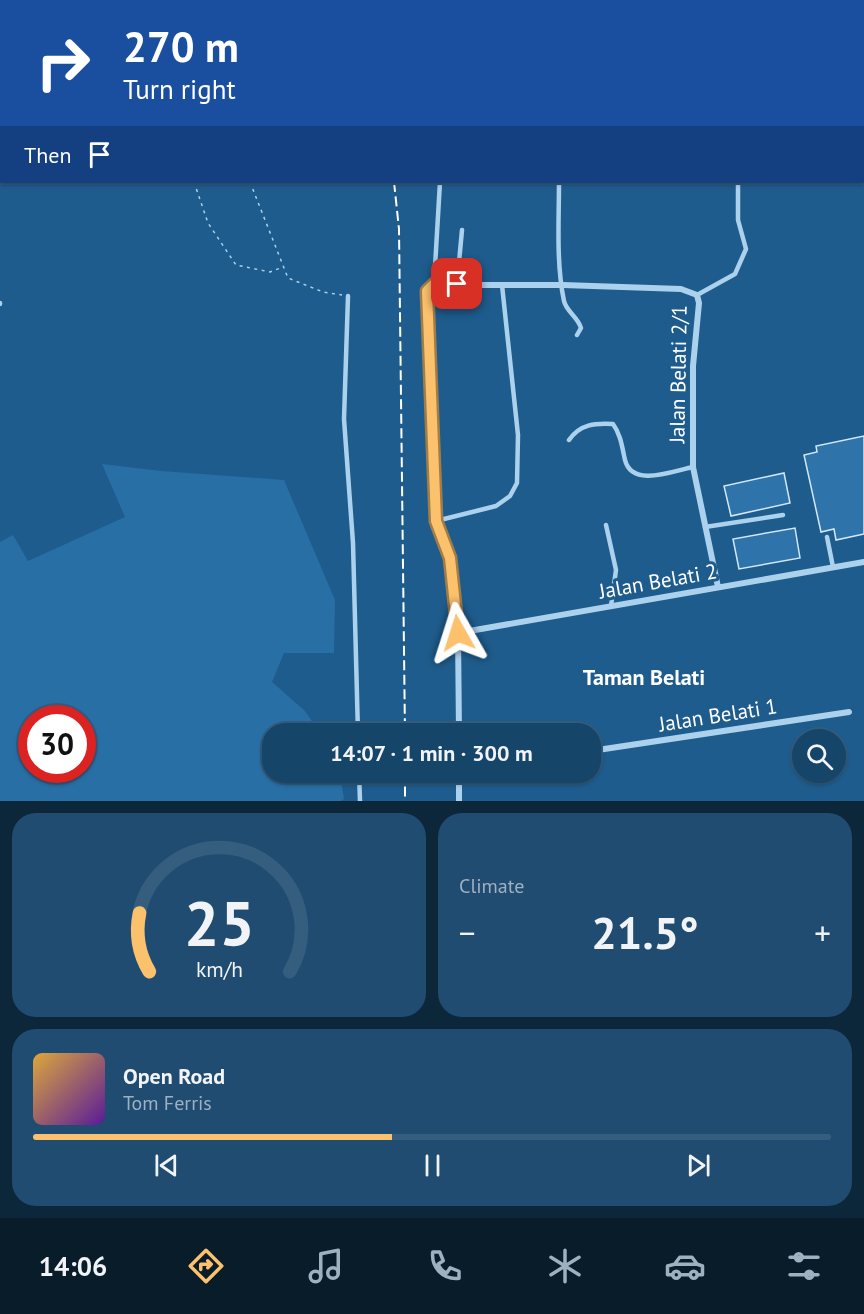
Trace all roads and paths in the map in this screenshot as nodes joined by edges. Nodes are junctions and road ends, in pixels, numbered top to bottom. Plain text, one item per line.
1 (194, 183) edge
2 (250, 183) edge
3 (440, 183) edge
4 (559, 183) edge
5 (738, 183) edge
6 (462, 230) dead end
7 (284, 267) junction
8 (434, 284) junction
9 (457, 284) junction
10 (502, 285) junction
11 (563, 285) junction
12 (696, 295) junction
13 (348, 296) joint
14 (577, 335) dead end
15 (569, 440) dead end
16 (693, 467) junction
17 (783, 515) dead end
18 (436, 521) junction
19 (606, 525) dead end
20 (705, 526) junction
21 (827, 537) dead end
22 (864, 562) edge
23 (833, 567) junction
24 (718, 587) junction
25 (611, 606) junction
26 (458, 633) junction
27 (849, 712) dead end
28 (358, 723) edge
29 (459, 723) edge
30 (601, 749) edge
31 (359, 783) edge
32 (459, 783) edge
33 (360, 801) edge
34 (459, 801) edge

1 - 7 path
2 - 7 path
3 - 8 lane
4 - 11 lane
5 - 12 lane
6 - 9 lane
7 - 13 path
8 - 9 street, Jalan Belati 2/1
8 - 18 street
9 - 10 street, Jalan Belati 2/1
10 - 11 street, Jalan Belati 2/1
10 - 18 lane
11 - 12 street, Jalan Belati 2/1
11 - 14 lane
12 - 16 street, Jalan Belati 2/1
13 - 28 lane
15 - 16 lane
16 - 20 street, Jalan Belati 2/1
17 - 20 lane
18 - 26 street
19 - 25 lane
20 - 24 street, Jalan Belati 2/1
21 - 23 lane
22 - 23 street, Jalan Belati 2
23 - 24 street, Jalan Belati 2
24 - 25 street, Jalan Belati 2
25 - 26 street, Jalan Belati 2
26 - 29 street
27 - 30 street, Jalan Belati 1
31 - 33 lane
32 - 34 street

